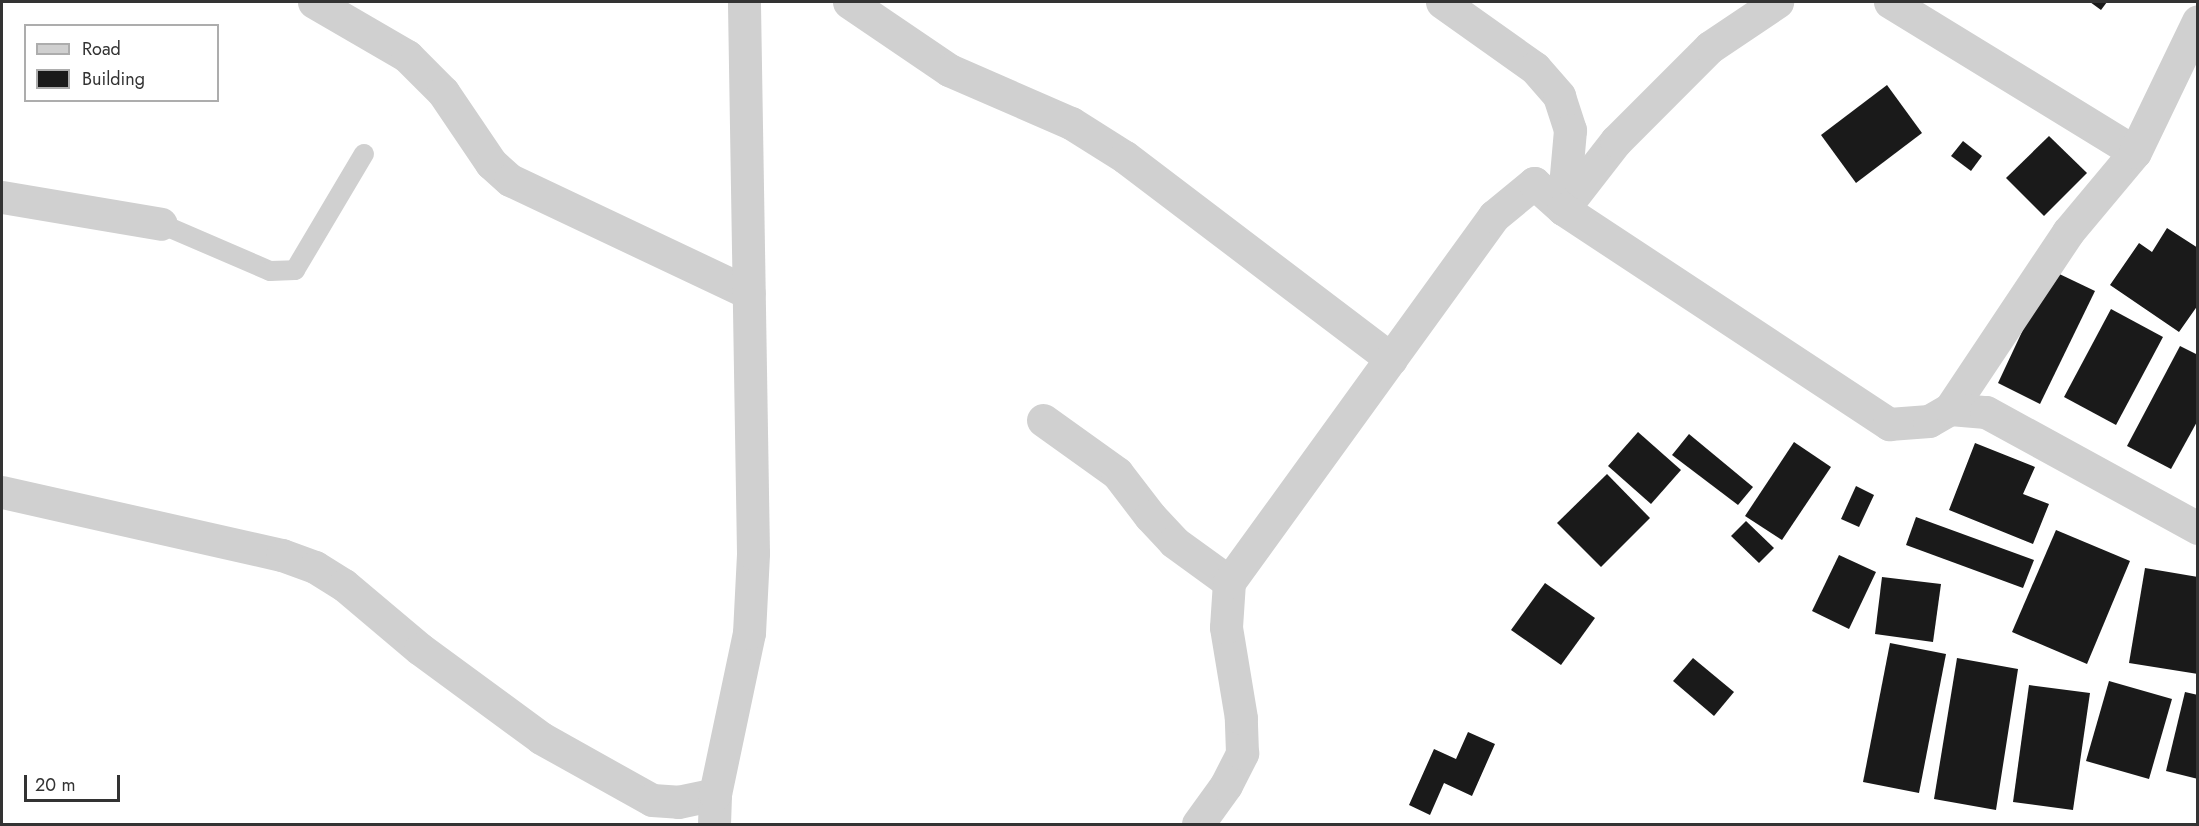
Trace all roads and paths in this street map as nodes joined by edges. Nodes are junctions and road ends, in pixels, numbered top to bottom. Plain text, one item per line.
1 (314, 2) edge
2 (744, 2) edge
3 (849, 2) edge
4 (1442, 2) edge
5 (1777, 2) edge
6 (1890, 2) edge
7 (2198, 21) edge
8 (2134, 152) junction
9 (364, 154) dead end
10 (2, 197) edge
11 (1563, 209) junction
12 (161, 224) joint
13 (748, 293) junction
14 (1391, 358) junction
15 (1950, 409) junction
16 (1043, 420) dead end
17 (2, 492) edge
18 (2198, 528) edge
19 (1229, 582) junction
20 (715, 809) edge
21 (1198, 825) edge

1 - 13 street
2 - 13 street
3 - 14 street
4 - 11 street
5 - 11 street
6 - 8 street
7 - 8 street
8 - 15 street
9 - 12 lane
10 - 12 street
11 - 14 street
11 - 15 street
13 - 20 street
14 - 19 street
15 - 18 street
16 - 19 street
17 - 20 street
19 - 21 street

